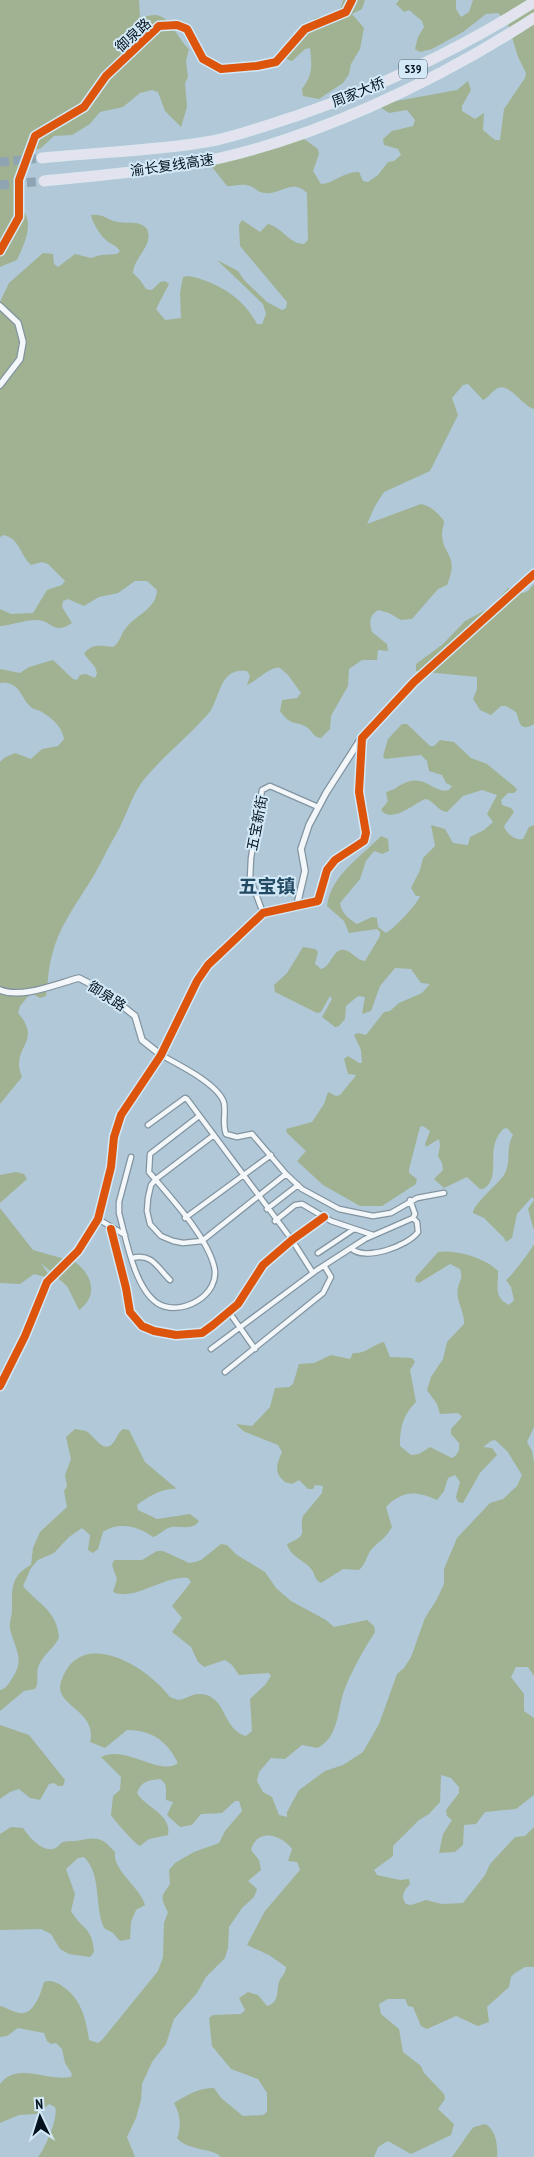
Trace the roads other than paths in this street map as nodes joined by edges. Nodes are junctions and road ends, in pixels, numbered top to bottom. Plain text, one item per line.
1 (352, 0) edge
2 (534, 2) edge
3 (534, 18) edge
4 (285, 119) joint
5 (296, 135) joint
6 (42, 158) tunnel mouth
7 (44, 182) tunnel mouth
8 (0, 251) edge
9 (0, 306) edge
10 (0, 385) edge
11 (534, 574) edge
12 (362, 738) junction
13 (318, 807) junction
14 (297, 905) junction
15 (263, 913) junction
16 (0, 990) edge
17 (161, 1055) junction
18 (199, 1116) junction
19 (148, 1125) dead end
20 (214, 1135) junction
21 (271, 1155) junction
22 (131, 1156) dead end
23 (286, 1174) junction
24 (243, 1176) junction
25 (156, 1179) junction
26 (298, 1185) junction
27 (444, 1193) dead end
28 (257, 1196) junction
29 (410, 1200) junction
30 (267, 1208) junction
31 (324, 1217) junction
32 (185, 1218) junction
33 (413, 1218) junction
34 (98, 1219) junction
35 (276, 1221) junction
36 (111, 1228) junction
37 (354, 1229) junction
38 (125, 1235) junction
39 (373, 1236) junction
40 (292, 1240) junction
41 (202, 1241) junction
42 (351, 1248) junction
43 (318, 1253) dead end
44 (132, 1258) junction
45 (325, 1267) junction
46 (313, 1273) junction
47 (170, 1280) dead end
48 (228, 1312) junction
49 (240, 1328) junction
50 (210, 1349) dead end
51 (255, 1349) junction
52 (225, 1372) dead end
53 (0, 1386) edge

1 - 8 street, 御泉路
2 - 4 highway, 周家大桥 / S39
3 - 5 highway, 周家大桥 / S39
4 - 6 highway, 渝长复线高速 / S39
5 - 7 highway, 渝长复线高速 / S39
9 - 10 street
11 - 12 street
12 - 13 street
12 - 14 street
13 - 14 street
13 - 15 street, 五宝新街
14 - 15 street
15 - 17 street
16 - 17 street, 御泉路
17 - 21 street
17 - 34 street
18 - 19 street
18 - 20 street
18 - 25 street
20 - 24 street
20 - 25 street
21 - 23 street
21 - 24 street
22 - 38 street
23 - 26 street
23 - 28 street
24 - 28 street
24 - 32 street
25 - 32 street
25 - 41 street
26 - 29 street
26 - 30 street
27 - 29 street
28 - 30 street
28 - 41 street
29 - 33 street
30 - 35 street
31 - 35 street
31 - 37 street
31 - 40 street
32 - 41 street
33 - 39 street
33 - 42 street
34 - 36 street
34 - 53 street
35 - 40 street
36 - 38 street
36 - 48 street
37 - 39 street
37 - 43 street
38 - 44 street
39 - 42 street
40 - 46 street
40 - 48 street
41 - 44 street
42 - 45 street
44 - 47 street
45 - 46 street
45 - 51 street
46 - 49 street
48 - 49 street
49 - 50 street
49 - 51 street
51 - 52 street

